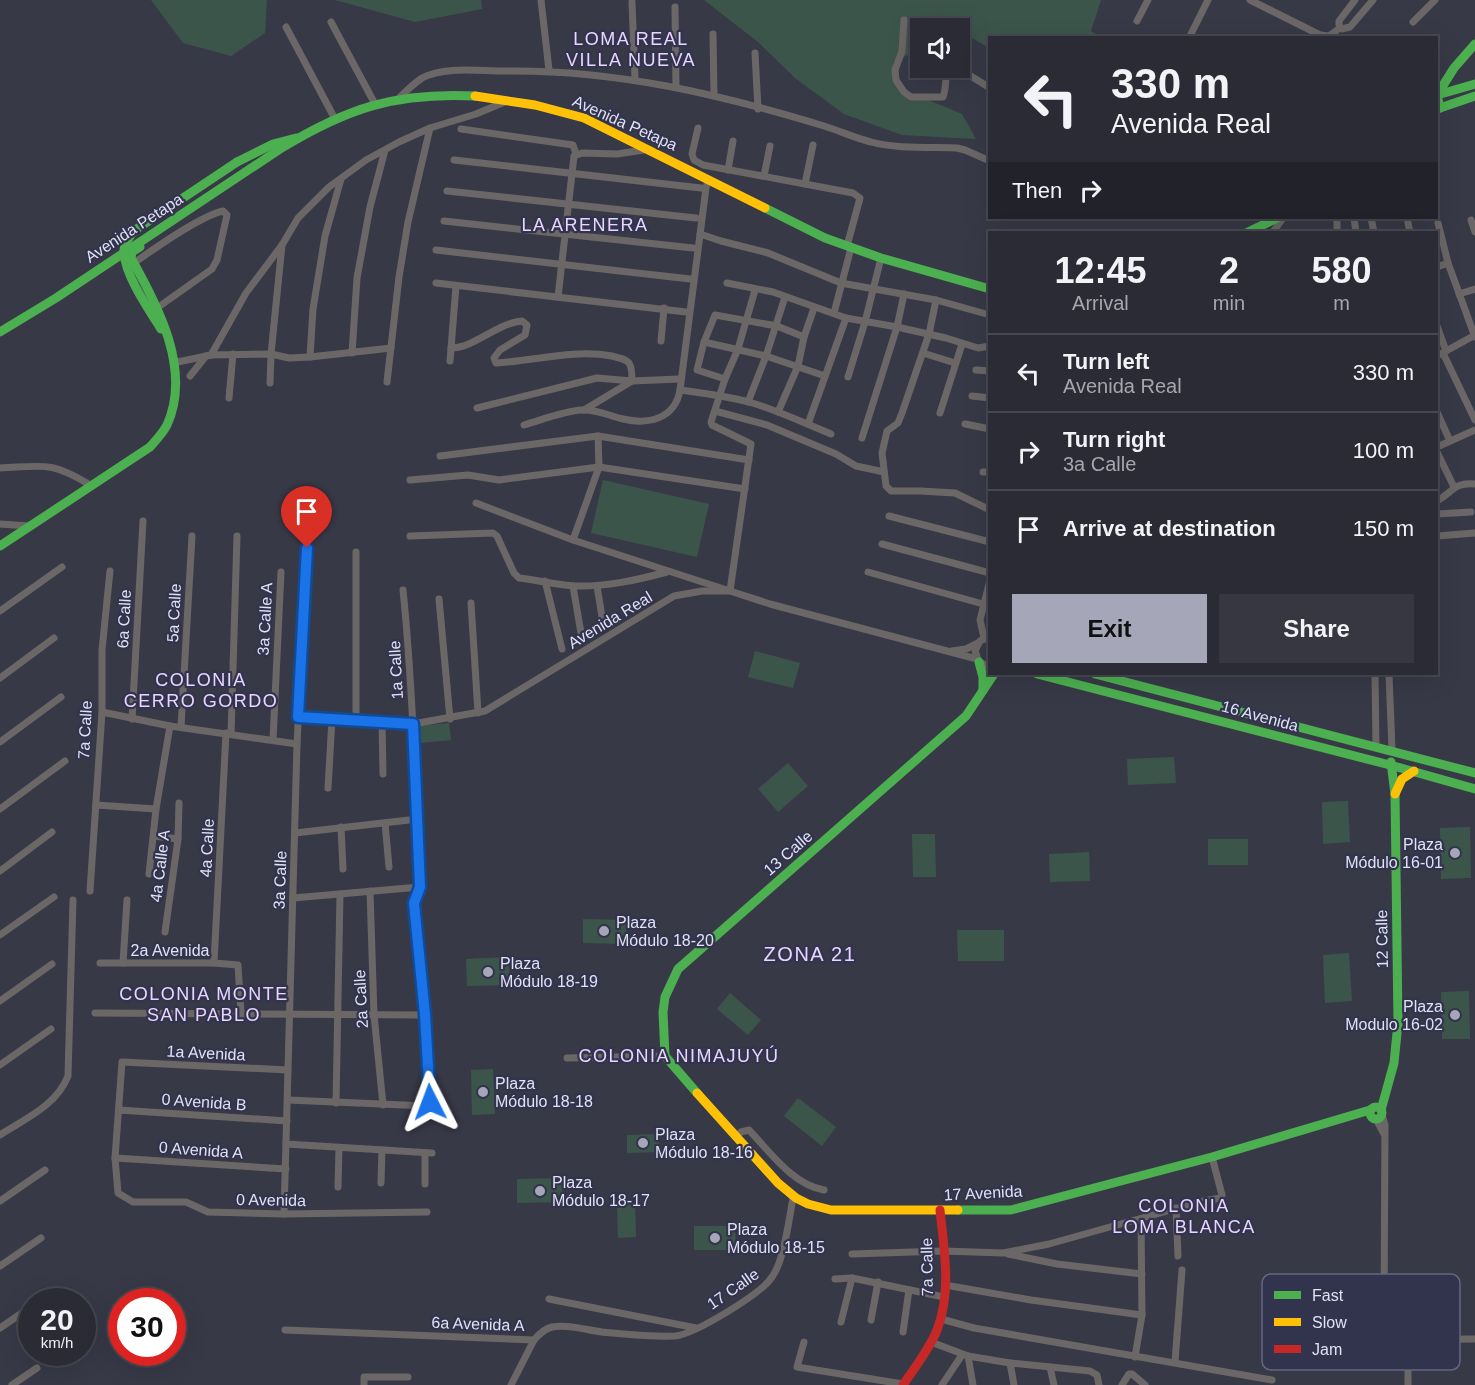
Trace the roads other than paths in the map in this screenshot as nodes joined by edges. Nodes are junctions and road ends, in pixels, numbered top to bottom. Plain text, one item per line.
1 (541, 0) edge
2 (1148, 0) edge
3 (1208, 0) edge
4 (1250, 0) edge
5 (1355, 0) edge
6 (1372, 0) edge
7 (1435, 0) edge
8 (632, 2) dead end
9 (675, 7) dead end
10 (904, 20) dead end
11 (1137, 21) dead end
12 (331, 22) dead end
13 (1413, 22) dead end
14 (286, 27) dead end
15 (1340, 28) junction
16 (713, 34) dead end
17 (1190, 36) edge
18 (1475, 44) edge
19 (755, 53) dead end
20 (549, 70) junction
21 (970, 76) edge
22 (946, 78) edge
23 (635, 79) junction
24 (1475, 84) edge
25 (676, 87) junction
26 (988, 87) edge
27 (1438, 93) edge
28 (1438, 95) edge
29 (714, 96) junction
30 (1475, 96) edge
31 (398, 99) junction
32 (509, 100) junction
33 (375, 104) junction
34 (1439, 108) edge
35 (759, 109) junction
36 (335, 119) junction
37 (430, 128) junction
38 (698, 128) dead end
39 (461, 129) dead end
40 (299, 138) junction
41 (733, 141) dead end
42 (813, 145) dead end
43 (770, 146) dead end
44 (648, 149) junction
45 (385, 150) junction
46 (576, 154) junction
47 (454, 160) dead end
48 (988, 161) edge
49 (708, 166) junction
50 (729, 170) junction
51 (571, 172) junction
52 (698, 174) junction
53 (764, 176) junction
54 (340, 179) junction
55 (708, 180) junction
56 (805, 184) junction
57 (701, 188) dead end
58 (447, 191) dead end
59 (568, 203) junction
60 (696, 218) dead end
61 (1275, 219) edge
62 (1471, 220) dead end
63 (444, 221) dead end
64 (1438, 223) dead end
65 (1250, 231) edge
66 (1475, 232) edge
67 (564, 234) junction
68 (700, 234) junction
69 (143, 240) junction
70 (282, 245) junction
71 (849, 247) junction
72 (693, 248) dead end
73 (436, 250) dead end
74 (881, 258) junction
75 (134, 263) junction
76 (1448, 263) junction
77 (562, 264) junction
78 (1438, 267) edge
79 (690, 279) dead end
80 (436, 283) dead end
81 (727, 283) dead end
82 (841, 283) junction
83 (456, 286) junction
84 (988, 288) edge
85 (1475, 289) edge
86 (755, 290) junction
87 (873, 290) junction
88 (904, 294) junction
89 (1459, 294) junction
90 (558, 297) junction
91 (785, 297) junction
92 (936, 300) junction
93 (158, 308) junction
94 (663, 308) junction
95 (814, 308) junction
96 (686, 312) dead end
97 (834, 313) junction
98 (988, 314) edge
99 (846, 318) junction
100 (745, 321) junction
101 (865, 322) junction
102 (777, 326) junction
103 (897, 327) junction
104 (1438, 331) edge
105 (0, 332) edge
106 (929, 334) junction
107 (1475, 336) edge
108 (804, 337) junction
109 (661, 341) dead end
110 (704, 342) junction
111 (962, 344) junction
112 (988, 346) edge
113 (391, 348) junction
114 (451, 348) junction
115 (738, 349) junction
116 (172, 352) junction
117 (352, 353) junction
118 (923, 353) junction
119 (1442, 353) edge
120 (233, 354) junction
121 (271, 354) junction
122 (208, 355) junction
123 (766, 356) junction
124 (310, 357) junction
125 (450, 361) dead end
126 (173, 363) junction
127 (955, 363) junction
128 (798, 366) junction
129 (976, 370) dead end
130 (988, 371) edge
131 (190, 376) dead end
132 (825, 376) junction
133 (848, 377) dead end
134 (679, 379) dead end
135 (726, 379) junction
136 (632, 381) junction
137 (387, 382) dead end
138 (270, 383) dead end
139 (680, 390) junction
140 (720, 396) junction
141 (972, 396) dead end
142 (229, 398) dead end
143 (988, 398) edge
144 (748, 402) junction
145 (477, 408) dead end
146 (584, 410) junction
147 (715, 411) junction
148 (778, 412) junction
149 (940, 413) dead end
150 (1438, 414) edge
151 (1475, 420) edge
152 (808, 424) junction
153 (965, 424) dead end
154 (524, 425) dead end
155 (988, 429) edge
156 (1475, 430) edge
157 (831, 434) dead end
158 (598, 435) junction
159 (862, 438) dead end
160 (1450, 441) junction
161 (1438, 447) edge
162 (1438, 454) edge
163 (440, 456) dead end
164 (749, 460) junction
165 (598, 467) junction
166 (0, 468) edge
167 (884, 472) junction
168 (410, 480) dead end
169 (1475, 484) edge
170 (90, 485) junction
171 (1454, 487) junction
172 (745, 489) junction
173 (1438, 500) edge
174 (476, 503) dead end
175 (988, 509) edge
176 (1471, 512) dead end
177 (1438, 514) edge
178 (889, 516) dead end
179 (143, 522) dead end
180 (0, 524) edge
181 (29, 526) junction
182 (1475, 533) edge
183 (192, 536) dead end
184 (237, 536) dead end
185 (410, 536) dead end
186 (1438, 536) edge
187 (573, 540) junction
188 (988, 541) edge
189 (882, 544) dead end
190 (0, 546) edge
191 (307, 548) dead end
192 (356, 552) dead end
193 (62, 567) dead end
194 (110, 571) dead end
195 (280, 572) dead end
196 (667, 572) junction
197 (867, 572) dead end
198 (988, 572) edge
199 (545, 581) junction
200 (573, 586) junction
201 (597, 586) junction
202 (988, 587) edge
203 (403, 590) dead end
204 (730, 591) junction
205 (439, 599) dead end
206 (471, 603) dead end
207 (983, 604) junction
208 (0, 611) edge
209 (603, 623) dead end
210 (582, 633) dead end
211 (54, 638) dead end
212 (986, 638) edge
213 (562, 649) dead end
214 (940, 650) junction
215 (978, 660) junction
216 (988, 666) edge
217 (993, 675) edge
218 (1041, 675) edge
219 (1099, 675) edge
220 (1375, 675) edge
221 (1389, 675) edge
222 (0, 678) edge
223 (981, 696) junction
224 (61, 697) dead end
225 (102, 712) junction
226 (478, 713) junction
227 (298, 717) junction
228 (332, 718) junction
229 (132, 719) junction
230 (450, 719) junction
231 (356, 720) junction
232 (382, 722) junction
233 (413, 724) junction
234 (170, 726) junction
235 (181, 727) junction
236 (229, 734) junction
237 (273, 740) junction
238 (0, 742) edge
239 (297, 744) junction
240 (1376, 747) junction
241 (1392, 750) junction
242 (65, 761) dead end
243 (1390, 765) junction
244 (1413, 771) junction
245 (1475, 773) edge
246 (382, 774) dead end
247 (328, 788) dead end
248 (1475, 789) edge
249 (1395, 794) junction
250 (179, 803) dead end
251 (96, 805) junction
252 (0, 809) edge
253 (156, 809) junction
254 (418, 819) junction
255 (385, 823) junction
256 (341, 827) junction
257 (52, 832) dead end
258 (295, 833) junction
259 (154, 836) junction
260 (178, 839) junction
261 (389, 867) dead end
262 (343, 869) dead end
263 (0, 871) edge
264 (149, 874) dead end
265 (420, 887) junction
266 (90, 891) dead end
267 (370, 891) junction
268 (340, 894) junction
269 (54, 897) dead end
270 (293, 898) junction
271 (73, 900) dead end
272 (127, 900) dead end
273 (165, 932) dead end
274 (0, 935) edge
275 (100, 963) dead end
276 (123, 963) junction
277 (214, 963) junction
278 (52, 964) dead end
279 (0, 1001) edge
280 (95, 1013) dead end
281 (241, 1014) junction
282 (290, 1014) junction
283 (338, 1014) junction
284 (374, 1015) junction
285 (425, 1015) junction
286 (51, 1029) dead end
287 (665, 1056) junction
288 (567, 1058) dead end
289 (0, 1065) edge
290 (288, 1070) junction
291 (288, 1100) junction
292 (336, 1103) junction
293 (383, 1105) junction
294 (118, 1110) junction
295 (1375, 1113) junction
296 (287, 1121) junction
297 (0, 1135) edge
298 (737, 1136) junction
299 (286, 1144) junction
300 (339, 1148) junction
301 (382, 1150) junction
302 (1212, 1157) junction
303 (115, 1158) junction
304 (286, 1169) junction
305 (45, 1170) dead end
306 (381, 1184) dead end
307 (425, 1184) dead end
308 (338, 1187) dead end
309 (824, 1190) dead end
310 (793, 1198) junction
311 (0, 1201) edge
312 (1176, 1208) junction
313 (940, 1210) junction
314 (427, 1212) dead end
315 (284, 1214) junction
316 (1141, 1219) junction
317 (41, 1238) dead end
318 (943, 1251) junction
319 (1003, 1253) junction
320 (852, 1254) dead end
321 (1178, 1256) dead end
322 (0, 1266) edge
323 (1182, 1270) dead end
324 (1142, 1274) junction
325 (1384, 1274) edge
326 (852, 1278) junction
327 (835, 1279) dead end
328 (878, 1282) junction
329 (945, 1285) junction
330 (909, 1290) junction
331 (944, 1297) junction
332 (549, 1299) dead end
333 (1142, 1315) junction
334 (18, 1316) edge
335 (940, 1319) junction
336 (871, 1320) dead end
337 (841, 1322) dead end
338 (0, 1328) edge
339 (699, 1328) junction
340 (285, 1329) dead end
341 (903, 1332) dead end
342 (1460, 1339) edge
343 (1475, 1339) edge
344 (534, 1340) junction
345 (804, 1342) dead end
346 (931, 1342) junction
347 (965, 1355) junction
348 (1135, 1357) junction
349 (1175, 1362) junction
350 (1010, 1363) junction
351 (1050, 1367) junction
352 (37, 1368) dead end
353 (408, 1377) dead end
354 (1272, 1380) dead end
355 (12, 1385) edge
356 (364, 1385) edge
357 (511, 1385) edge
358 (903, 1385) edge
359 (942, 1385) edge
360 (973, 1385) edge
361 (1014, 1385) edge
362 (1054, 1385) edge
363 (1099, 1385) edge
364 (1122, 1385) edge
365 (1145, 1385) edge

1 - 20 street
2 - 11 street
3 - 17 street
4 - 15 street
5 - 15 street
6 - 15 street
7 - 13 street
8 - 23 street
9 - 25 street
10 - 22 street
12 - 33 street
14 - 36 street
16 - 29 street
18 - 27 main road
19 - 35 street
20 - 23 street
20 - 31 street
21 - 26 street
23 - 25 street
24 - 28 main road
25 - 29 street
29 - 35 street
30 - 34 main road
31 - 32 main road, Avenida Petapa
31 - 33 main road, Avenida Petapa
32 - 37 street
32 - 44 main road, Avenida Petapa
33 - 36 main road, Avenida Petapa
35 - 48 street
36 - 40 main road, Avenida Petapa
37 - 45 street
37 - 113 street
38 - 49 street
39 - 46 street
40 - 69 main road, Avenida Petapa
40 - 116 main road, bridge
41 - 50 street
42 - 56 street
43 - 53 street
44 - 46 street
44 - 52 main road, Avenida Petapa
45 - 54 street
45 - 117 street
46 - 51 street
47 - 51 street
49 - 50 street
49 - 52 street
50 - 53 street
51 - 57 street
51 - 59 street
52 - 55 main road, Avenida Petapa
53 - 56 street
54 - 70 street
54 - 124 street
55 - 68 street
55 - 71 main road, Avenida Petapa
56 - 71 street
58 - 59 street
59 - 60 street
59 - 67 street
61 - 65 main road
62 - 66 street
63 - 67 street
64 - 76 street
67 - 72 street
67 - 77 street
68 - 82 street
68 - 139 street
69 - 75 main road
69 - 105 main road, Avenida Petapa
70 - 121 street
70 - 122 street
71 - 74 main road, Avenida Petapa
71 - 82 street
73 - 77 street
74 - 84 main road, Avenida Petapa
74 - 87 street
75 - 93 main road
75 - 93 street
76 - 78 street
76 - 89 street
77 - 79 street
77 - 90 street
80 - 83 street
81 - 86 street
82 - 87 street
82 - 97 street
83 - 90 street
83 - 114 street
85 - 89 street
86 - 91 street
86 - 100 street
87 - 88 street
87 - 101 street
88 - 92 street
88 - 103 street
89 - 107 street
90 - 94 street
91 - 95 street
91 - 102 street
92 - 98 street
92 - 106 street
93 - 116 main road
94 - 96 street
94 - 109 street
95 - 97 street
95 - 108 street
97 - 99 street
99 - 101 street
99 - 132 street
100 - 102 street
100 - 110 street
100 - 115 street
101 - 103 street
101 - 133 street
102 - 108 street
102 - 123 street
103 - 106 street
103 - 159 street
104 - 119 street
106 - 111 street
106 - 118 street
107 - 119 street
108 - 128 street
110 - 115 street
110 - 135 street
111 - 112 street
111 - 127 street
113 - 117 street
113 - 137 street
114 - 125 street
114 - 136 street
115 - 123 street
115 - 135 street
116 - 126 main road
117 - 124 street
118 - 127 street
118 - 167 street
119 - 151 street
120 - 121 street
120 - 122 street
120 - 142 street
121 - 124 street
121 - 138 street
122 - 126 street
122 - 131 street
123 - 128 street
123 - 144 street
126 - 170 main road
127 - 149 street
128 - 132 street
128 - 148 street
129 - 130 street
132 - 152 street
134 - 136 street
135 - 140 street
136 - 145 street
136 - 146 street
139 - 140 street
139 - 146 street
140 - 144 street
140 - 147 street
141 - 143 street
144 - 148 street
146 - 154 street
147 - 164 street
147 - 167 street
148 - 152 street
150 - 160 street
152 - 157 street
153 - 155 street
156 - 160 street
158 - 163 street
158 - 164 street
158 - 165 street
160 - 161 street
162 - 171 street
164 - 172 street
165 - 168 street
165 - 172 street
165 - 187 street
166 - 170 street
167 - 175 street
169 - 171 street
170 - 181 main road
171 - 173 street
172 - 204 street
174 - 187 street
176 - 177 street
178 - 188 street
179 - 229 street, 6a Calle
180 - 181 street
181 - 190 main road
182 - 186 street
183 - 235 street, 5a Calle
184 - 236 street, 4a Calle
185 - 199 street
187 - 196 street
189 - 198 street
191 - 227 street, 3a Calle
192 - 231 street
193 - 208 street
194 - 225 street, 7a Calle
195 - 237 street, 3a Calle A
196 - 201 street
196 - 204 street
197 - 207 street
199 - 200 street
199 - 213 street
200 - 201 street
200 - 210 street
201 - 209 street
202 - 207 street
203 - 233 street, 1a Calle
204 - 214 street, Avenida Real
204 - 226 street, Avenida Real
205 - 230 street
206 - 226 street
207 - 212 street
211 - 222 street
212 - 214 street, Avenida Real
212 - 215 street
214 - 215 street, Avenida Real
215 - 216 street, Avenida Real
215 - 223 main road
217 - 223 main road, 13 Calle
218 - 243 main road, 16 Avenida
219 - 240 main road, 16 Avenida
220 - 240 street
221 - 241 street, 12 Calle
223 - 287 main road, 13 Calle
224 - 238 street
225 - 229 street
225 - 251 street, 7a Calle
226 - 230 street, Avenida Real
227 - 228 street, Avenida Real
227 - 239 street, 3a Calle
228 - 231 street, Avenida Real
228 - 247 street
229 - 234 street
230 - 233 street, Avenida Real
231 - 232 street, Avenida Real
232 - 233 street, Avenida Real
232 - 246 street
233 - 254 street, 1a Calle
234 - 235 street
234 - 253 street
235 - 236 street
236 - 237 street
236 - 277 street, 4a Calle
237 - 239 street
239 - 258 street, 3a Calle
240 - 241 main road, 16 Avenida
241 - 243 main road, 12 Calle
241 - 245 main road, 16 Avenida
242 - 252 street
243 - 244 main road, 16 Avenida
243 - 249 main road, 12 Calle
244 - 248 main road, 16 Avenida
244 - 249 main road
249 - 295 main road, 12 Calle
250 - 260 street, 4a Calle A
251 - 253 street
251 - 266 street, 7a Calle
253 - 259 street
254 - 255 street
254 - 265 street, 1a Calle
255 - 256 street
255 - 261 street
256 - 258 street
256 - 262 street
257 - 263 street
258 - 270 street, 3a Calle
259 - 260 street
259 - 264 street
260 - 273 street, 4a Calle A
265 - 267 street
265 - 285 street, 1a Calle
267 - 268 street
267 - 284 street, 2a Calle
268 - 270 street
268 - 283 street
269 - 274 street
270 - 282 street, 3a Calle
271 - 297 street
272 - 276 street
275 - 276 street, 2a Avenida
276 - 277 street, 2a Avenida
277 - 281 street, 2a Avenida
278 - 279 street
280 - 281 street
281 - 282 street
282 - 283 street
282 - 290 street, 3a Calle
283 - 284 street
283 - 292 street
284 - 285 street
284 - 293 street, 2a Calle
285 - 293 street, 1a Calle
286 - 289 street
287 - 288 street
287 - 298 main road, 17 Avenida
290 - 291 street, 3a Calle
290 - 294 street, 1a Avenida
291 - 292 street
291 - 296 street, 3a Calle
292 - 293 street
294 - 296 street, 0 Avenida B
294 - 303 street
295 - 302 main road, 17 Avenida
295 - 325 street
296 - 299 street, 3a Calle
298 - 309 street
298 - 310 main road, 17 Avenida
299 - 300 street
299 - 304 street, 3a Calle
300 - 301 street
300 - 308 street
301 - 306 street
301 - 307 street
302 - 312 street
302 - 313 main road, 17 Avenida
303 - 304 street, 0 Avenida A
303 - 315 street, 0 Avenida
304 - 315 street, 3a Calle
305 - 311 street
310 - 313 main road, 17 Avenida
310 - 339 street, 17 Calle
312 - 316 street
312 - 321 street
313 - 318 main road, 7a Calle
314 - 315 street, 0 Avenida
316 - 319 street
316 - 324 street
317 - 322 street
318 - 319 street
318 - 320 street
318 - 329 main road, 7a Calle
319 - 324 street
323 - 349 street
324 - 333 street
326 - 327 street
326 - 328 street
326 - 337 street
328 - 330 street
328 - 336 street
329 - 331 main road, 7a Calle
329 - 333 street
330 - 331 street
330 - 341 street
331 - 335 main road, 7a Calle
332 - 339 street
333 - 348 street
334 - 338 street
335 - 346 main road, 7a Calle
335 - 348 street
339 - 344 street, 6a Avenida A
340 - 344 street, 6a Avenida A
342 - 343 street
344 - 357 street
345 - 358 street
346 - 347 street
346 - 358 main road, 7a Calle
347 - 350 street
347 - 359 street
347 - 360 street
348 - 349 street
349 - 354 street
350 - 351 street
350 - 361 street
351 - 362 street
351 - 363 street
352 - 355 street
353 - 356 street
364 - 365 street

